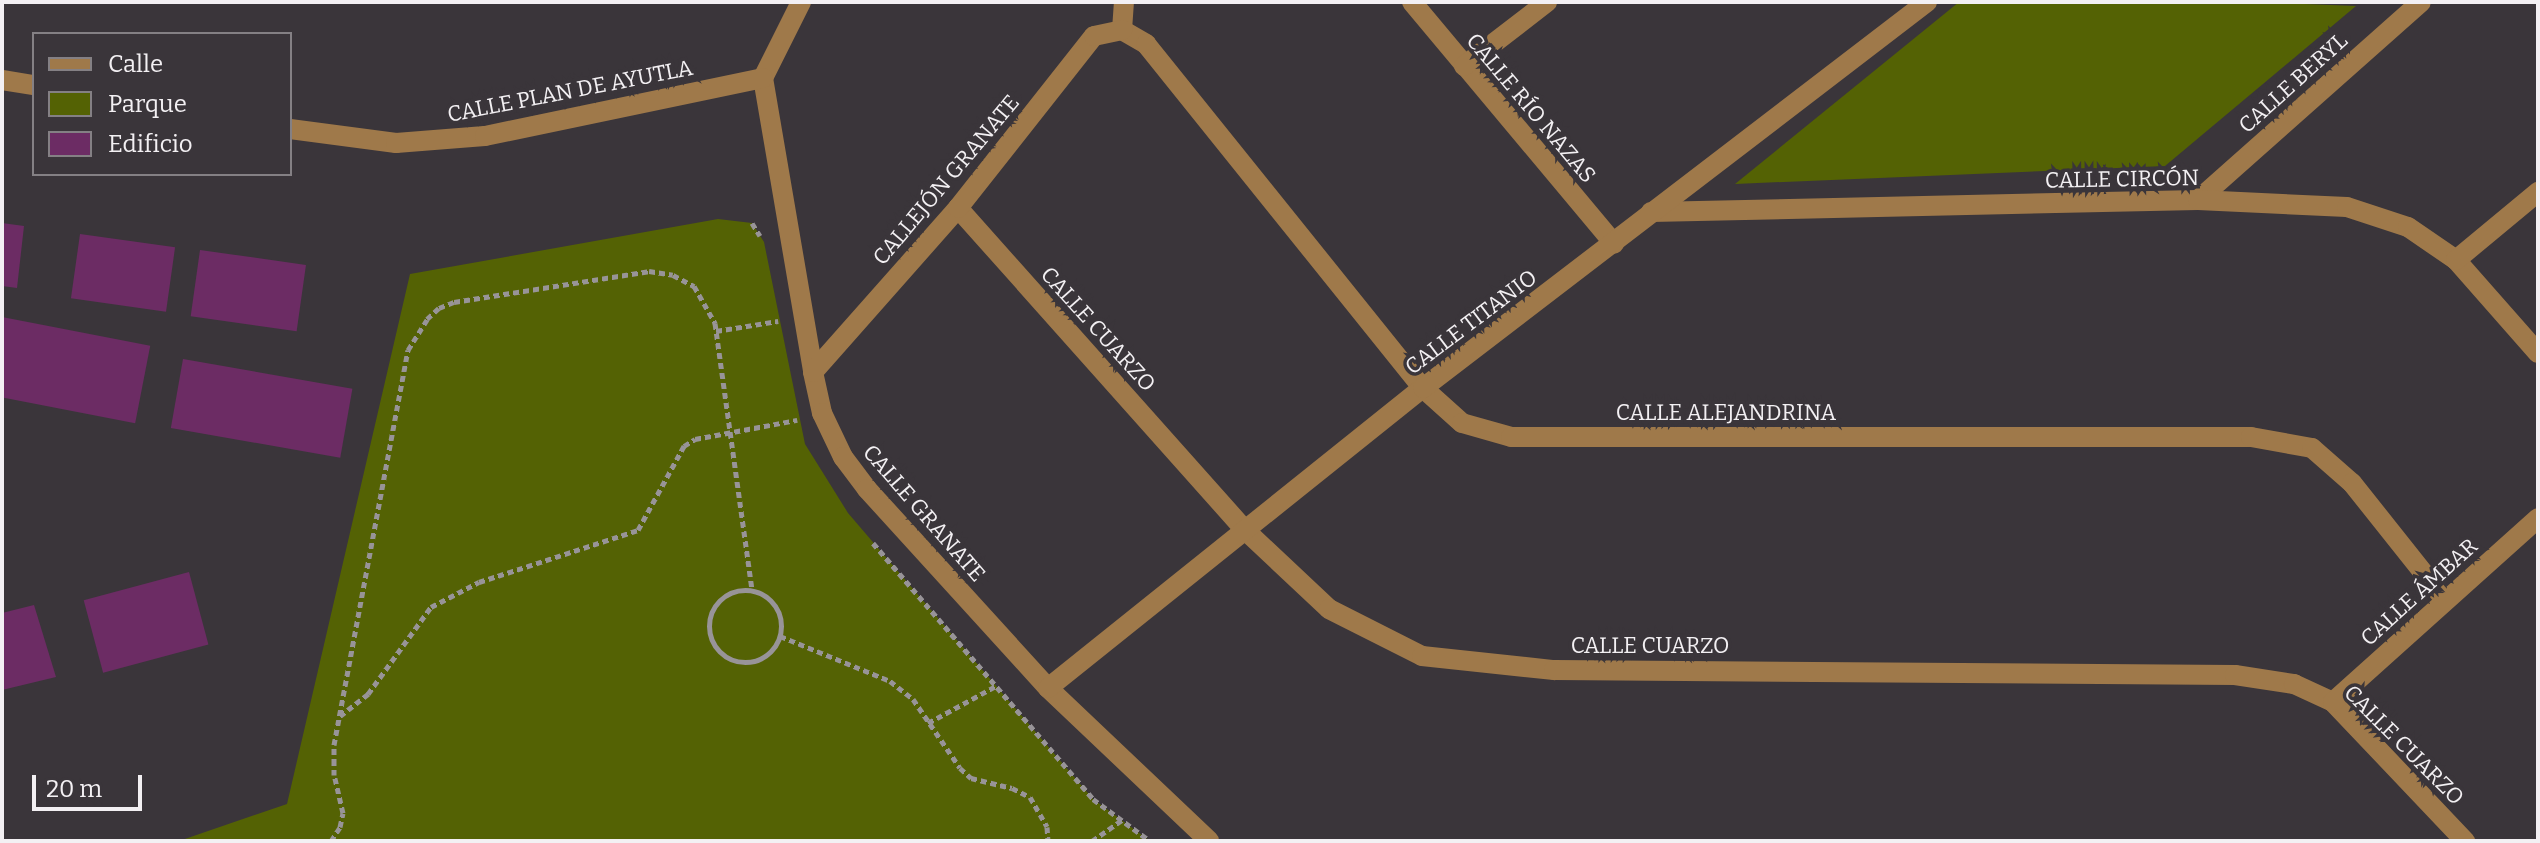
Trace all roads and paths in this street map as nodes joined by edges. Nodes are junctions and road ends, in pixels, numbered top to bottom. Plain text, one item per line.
1 (801, 2) edge
2 (1124, 2) edge
3 (1412, 2) edge
4 (1547, 2) edge
5 (1927, 2) edge
6 (2421, 2) edge
7 (1122, 30) junction
8 (1464, 66) junction
9 (763, 78) junction
10 (2, 80) edge
11 (32, 85) edge
12 (292, 129) edge
13 (2538, 192) edge
14 (2198, 200) junction
15 (958, 208) junction
16 (1651, 212) junction
17 (1614, 244) junction
18 (2456, 260) junction
19 (780, 321) dead end
20 (716, 331) junction
21 (2538, 353) edge
22 (813, 372) junction
23 (1423, 388) junction
24 (799, 420) dead end
25 (730, 430) junction
26 (2538, 518) edge
27 (1245, 530) junction
28 (752, 591) junction
29 (2445, 600) junction
30 (780, 636) junction
31 (996, 686) dead end
32 (1048, 688) junction
33 (2333, 702) junction
34 (340, 717) junction
35 (928, 723) junction
36 (1122, 820) dead end
37 (331, 841) edge
38 (1048, 841) edge
39 (1092, 841) edge
40 (1209, 841) edge
41 (2465, 841) edge

1 - 9 street
2 - 7 street
3 - 8 street, CALLE RÍO NAZAS
4 - 8 street
5 - 16 street, CALLE TITANIO
6 - 14 street, CALLE BERYL
7 - 15 street, CALLEJÓN GRANATE
7 - 23 street, CALLE ALEJANDRINA
8 - 17 street, CALLE RÍO NAZAS
9 - 12 street, CALLE PLAN DE AYUTLA
9 - 22 street, CALLE GRANATE
10 - 11 street
13 - 18 street
14 - 16 street, CALLE CIRCÓN
14 - 18 street, CALLE CIRCÓN
15 - 22 street, CALLEJÓN GRANATE
15 - 27 street, CALLE CUARZO
16 - 17 street, CALLE TITANIO
17 - 23 street, CALLE TITANIO
18 - 21 street, CALLE CIRCÓN
19 - 20 path
20 - 25 path
20 - 34 path
22 - 32 street, CALLE GRANATE
23 - 27 street, CALLE TITANIO
23 - 29 street, CALLE ALEJANDRINA
24 - 25 path
25 - 28 path
25 - 34 path
26 - 29 street, CALLE ÁMBAR
27 - 32 street, CALLE TITANIO
27 - 33 street, CALLE CUARZO
28 - 30 path
28 - 30 path
29 - 33 street, CALLE ÁMBAR
30 - 35 path
31 - 35 path
32 - 40 street, CALLE GRANATE
33 - 41 street, CALLE CUARZO
34 - 37 path
35 - 38 path
36 - 39 path

